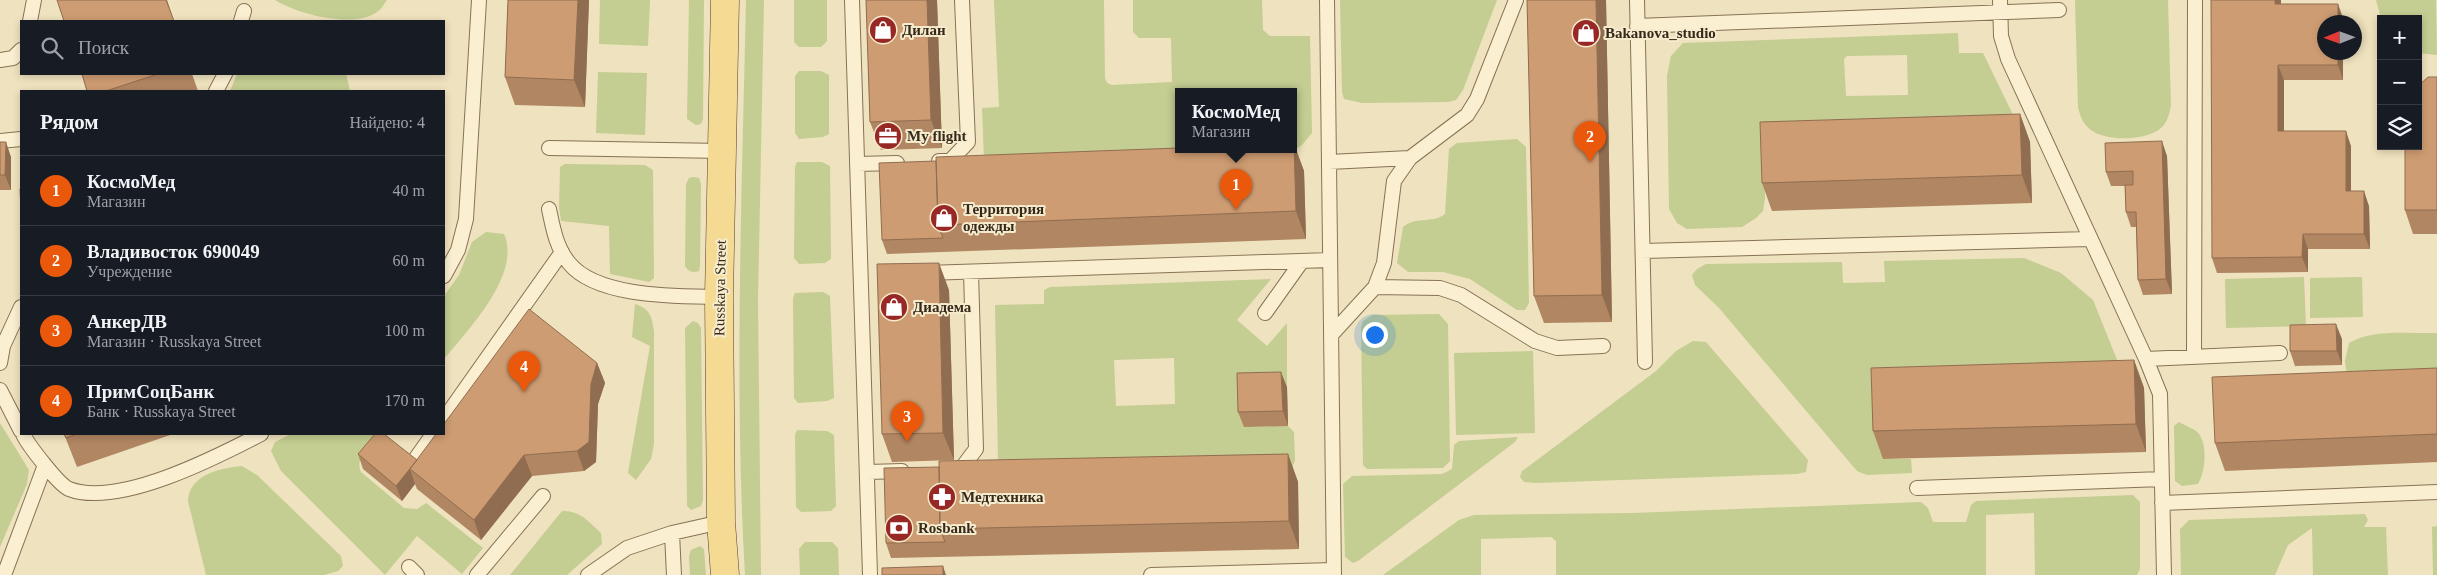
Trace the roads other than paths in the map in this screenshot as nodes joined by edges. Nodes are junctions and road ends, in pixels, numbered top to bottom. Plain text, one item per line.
1 (34, 0) edge
2 (725, 0) edge
3 (852, 0) edge
4 (962, 0) edge
5 (1327, 0) edge
6 (1516, 0) edge
7 (1637, 0) edge
8 (2195, 0) edge
9 (476, 3) edge
10 (2000, 6) edge
11 (2059, 10) dead end
12 (30, 20) edge
13 (1637, 26) junction
14 (20, 51) edge
15 (0, 60) edge
16 (224, 75) edge
17 (217, 90) edge
18 (20, 139) edge
19 (0, 141) edge
20 (549, 148) dead end
21 (723, 151) junction
22 (1410, 158) junction
23 (1329, 162) junction
24 (857, 164) junction
25 (549, 209) dead end
26 (2089, 239) junction
27 (1643, 251) junction
28 (562, 252) junction
29 (1330, 260) junction
30 (1302, 261) junction
31 (971, 272) junction
32 (445, 274) edge
33 (911, 274) edge
34 (1376, 287) junction
35 (719, 297) junction
36 (20, 310) edge
37 (1265, 313) dead end
38 (1332, 334) junction
39 (1603, 346) dead end
40 (2280, 353) dead end
41 (2194, 357) junction
42 (2146, 359) junction
43 (1645, 362) dead end
44 (0, 363) edge
45 (0, 390) edge
46 (445, 418) edge
47 (20, 428) edge
48 (24, 435) edge
49 (259, 435) edge
50 (432, 435) edge
51 (416, 458) edge
52 (45, 465) junction
53 (914, 470) edge
54 (942, 470) edge
55 (868, 472) junction
56 (2162, 479) junction
57 (1917, 488) dead end
58 (2437, 492) edge
59 (543, 496) dead end
60 (2162, 503) junction
61 (721, 522) junction
62 (672, 533) junction
63 (1334, 573) edge
64 (4, 575) edge
65 (477, 575) edge
66 (588, 575) edge
67 (674, 575) edge
68 (725, 575) edge
69 (870, 575) edge
70 (1151, 575) edge
71 (2164, 575) edge

1 - 12 lane
2 - 21 main road, Russkaya Street
3 - 24 lane
4 - 24 lane
5 - 23 lane
6 - 22 lane
7 - 13 lane
8 - 41 lane
9 - 32 lane
10 - 11 lane
10 - 13 lane
10 - 26 lane
13 - 27 lane
14 - 15 lane
16 - 17 lane
18 - 19 lane
20 - 21 lane
21 - 35 main road, Russkaya Street
22 - 23 lane
22 - 34 lane
23 - 29 lane
24 - 55 lane
25 - 28 lane
26 - 27 lane
26 - 42 lane
27 - 43 lane
28 - 35 lane
28 - 46 lane
29 - 30 lane
29 - 38 lane
30 - 31 lane
30 - 37 lane
31 - 33 lane
31 - 54 lane
34 - 38 lane
34 - 39 lane
35 - 61 main road, Russkaya Street
36 - 44 lane
38 - 63 lane
40 - 41 lane
41 - 42 lane
42 - 56 lane
45 - 47 lane
48 - 52 lane
49 - 52 lane
50 - 51 lane
52 - 64 lane
53 - 55 lane
55 - 69 lane
56 - 57 lane
56 - 60 lane
58 - 60 lane
59 - 65 lane
60 - 71 lane
61 - 62 lane
61 - 68 main road, Russkaya Street
62 - 66 lane
62 - 67 lane
63 - 70 lane

